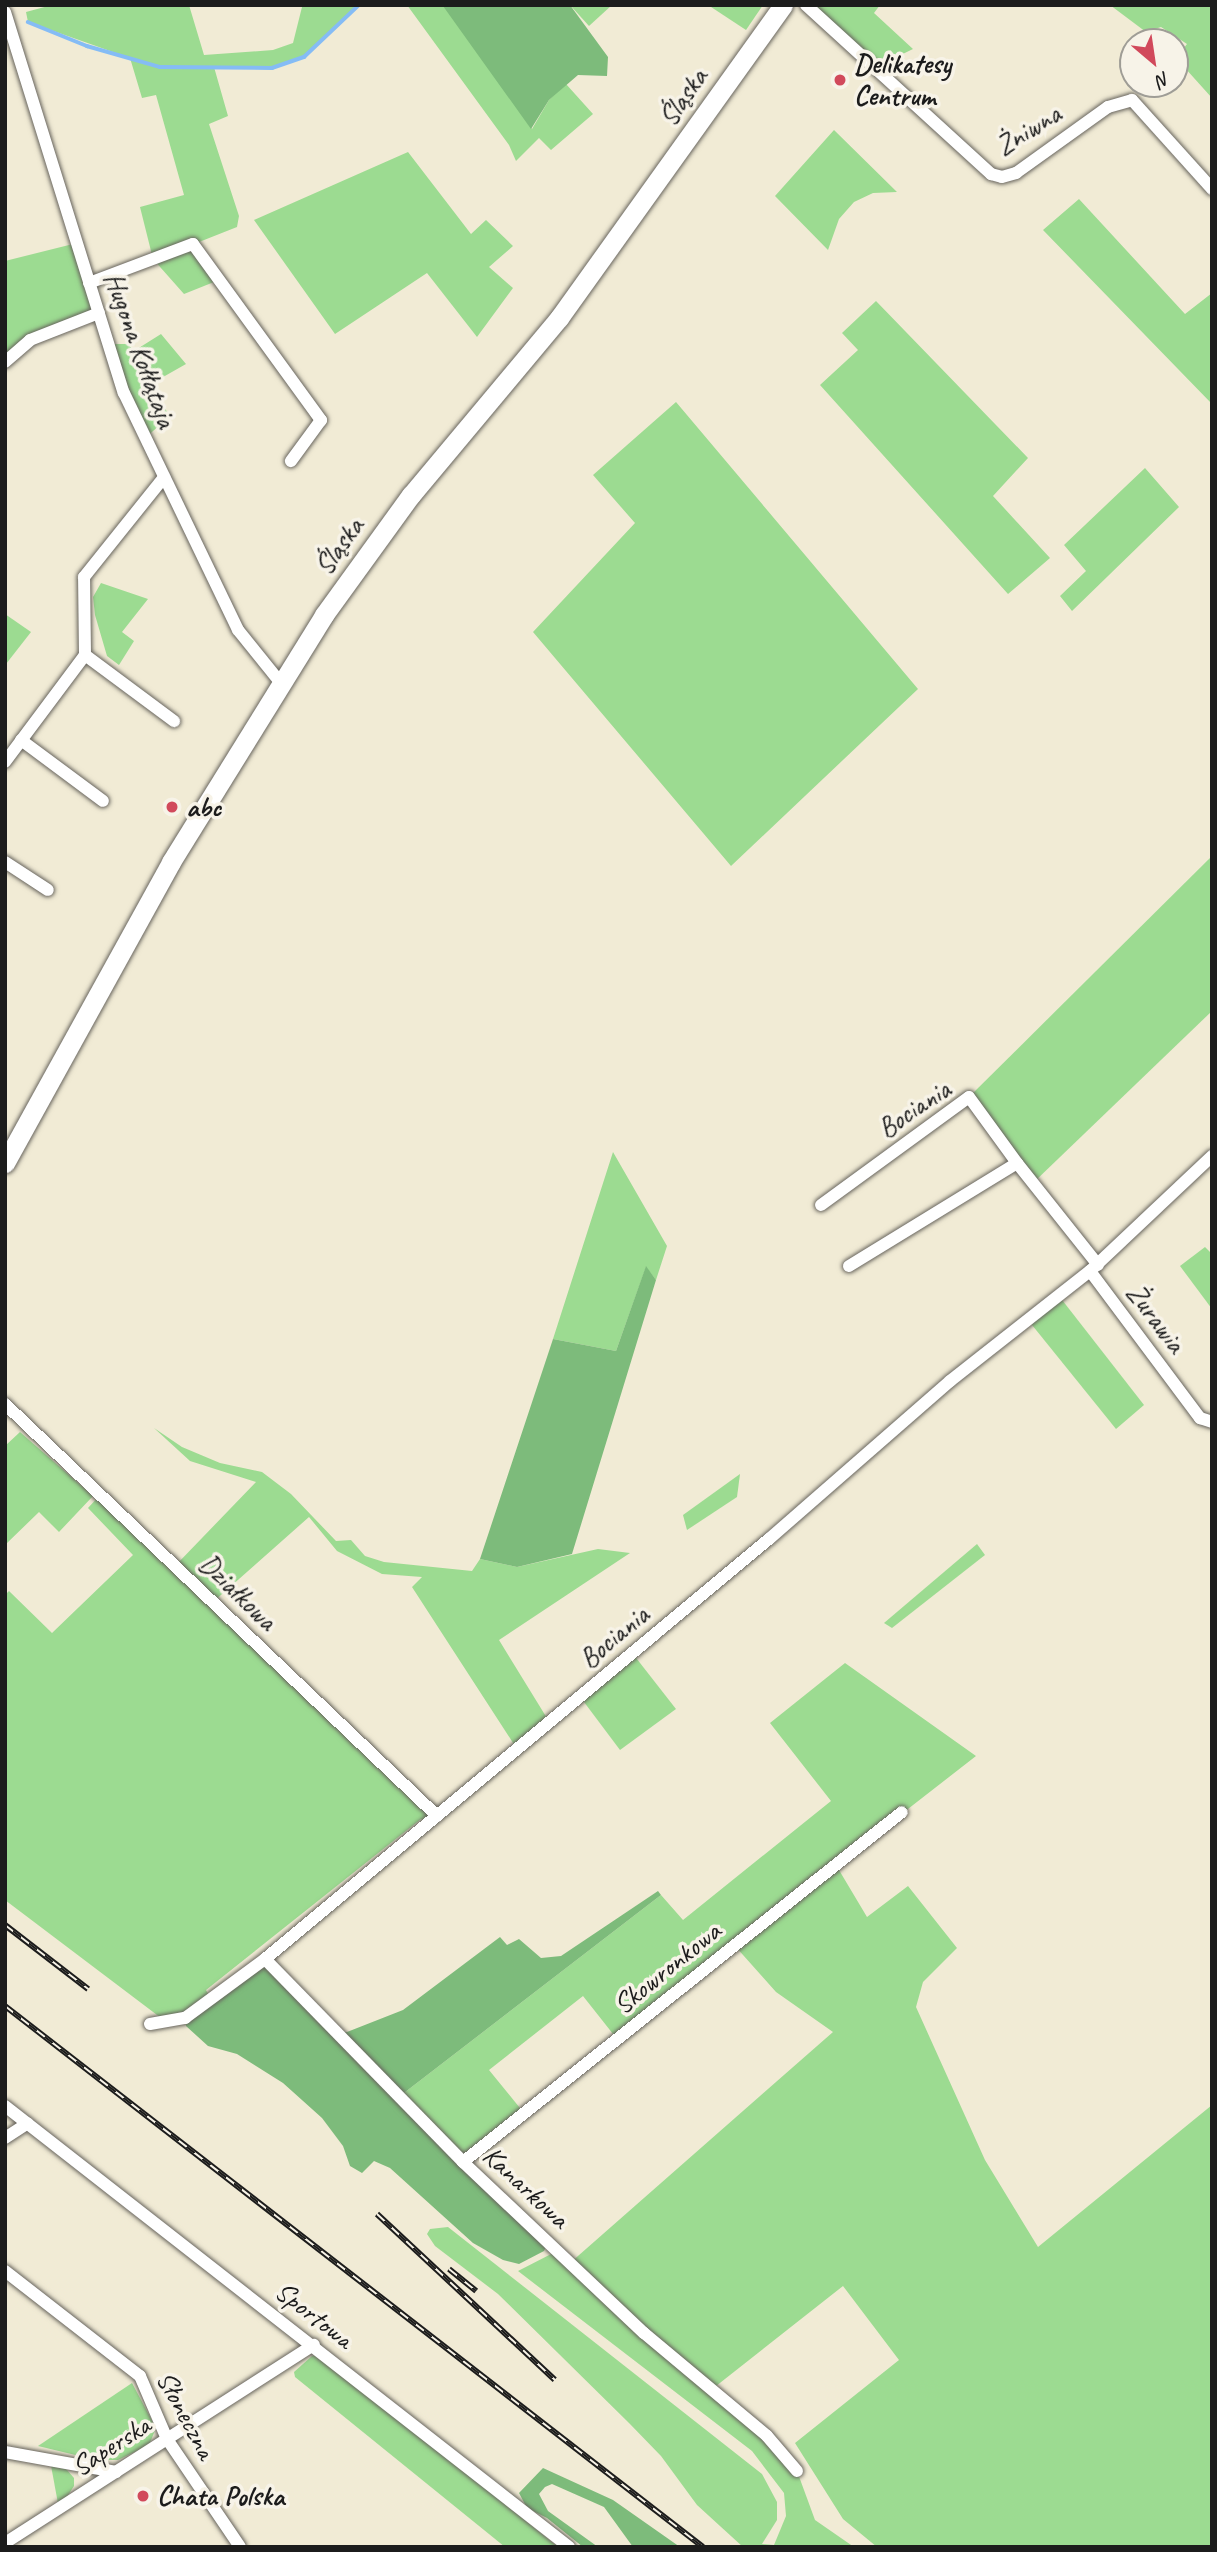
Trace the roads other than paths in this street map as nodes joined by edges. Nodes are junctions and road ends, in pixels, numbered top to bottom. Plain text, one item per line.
1 (783, 5) edge
2 (806, 5) edge
3 (5, 12) edge
4 (1212, 189) edge
5 (89, 283) junction
6 (99, 313) junction
7 (5, 362) edge
8 (291, 461) dead end
9 (163, 477) junction
10 (85, 655) junction
11 (280, 682) junction
12 (174, 721) dead end
13 (22, 740) junction
14 (5, 762) edge
15 (103, 801) dead end
16 (5, 862) edge
17 (48, 890) dead end
18 (1212, 1156) edge
19 (5, 1163) edge
20 (1017, 1163) junction
21 (821, 1205) dead end
22 (849, 1266) dead end
23 (1094, 1268) junction
24 (5, 1404) edge
25 (1211, 1425) edge
26 (902, 1812) dead end
27 (437, 1816) junction
28 (265, 1959) junction
29 (150, 2024) dead end
30 (5, 2106) edge
31 (28, 2123) junction
32 (5, 2138) edge
33 (463, 2162) junction
34 (5, 2271) edge
35 (314, 2345) junction
36 (167, 2440) junction
37 (5, 2452) edge
38 (797, 2471) dead end
39 (116, 2472) junction
40 (5, 2543) edge
41 (240, 2547) edge
42 (569, 2547) edge

1 - 11 street, Śląska
2 - 4 street, Żniwna
3 - 5 street, Hugona Kołłątaja
5 - 6 street, Hugona Kołłątaja
5 - 8 street
6 - 7 street
6 - 9 street, Hugona Kołłątaja
9 - 10 street
9 - 11 street, Hugona Kołłątaja
10 - 12 street
10 - 13 street
11 - 19 street, Śląska
13 - 14 street
13 - 15 street
16 - 17 street
18 - 23 street, Bociania
20 - 21 street, Bociania
20 - 22 street
20 - 23 street, Bociania
23 - 25 street, Żurawia
23 - 27 street, Bociania
24 - 27 street, Działkowa
26 - 33 street, Skowronkowa
27 - 28 street, Bociania
28 - 29 street, Bociania
28 - 33 street, Kanarkowa
30 - 31 street, Sportowa
31 - 32 street
31 - 35 street, Sportowa
33 - 38 street, Kanarkowa
34 - 36 street, Słoneczna
35 - 36 street, Saperska
35 - 42 street, Sportowa
36 - 39 street, Saperska
36 - 41 street, Słoneczna
37 - 39 street
39 - 40 street, Saperska

